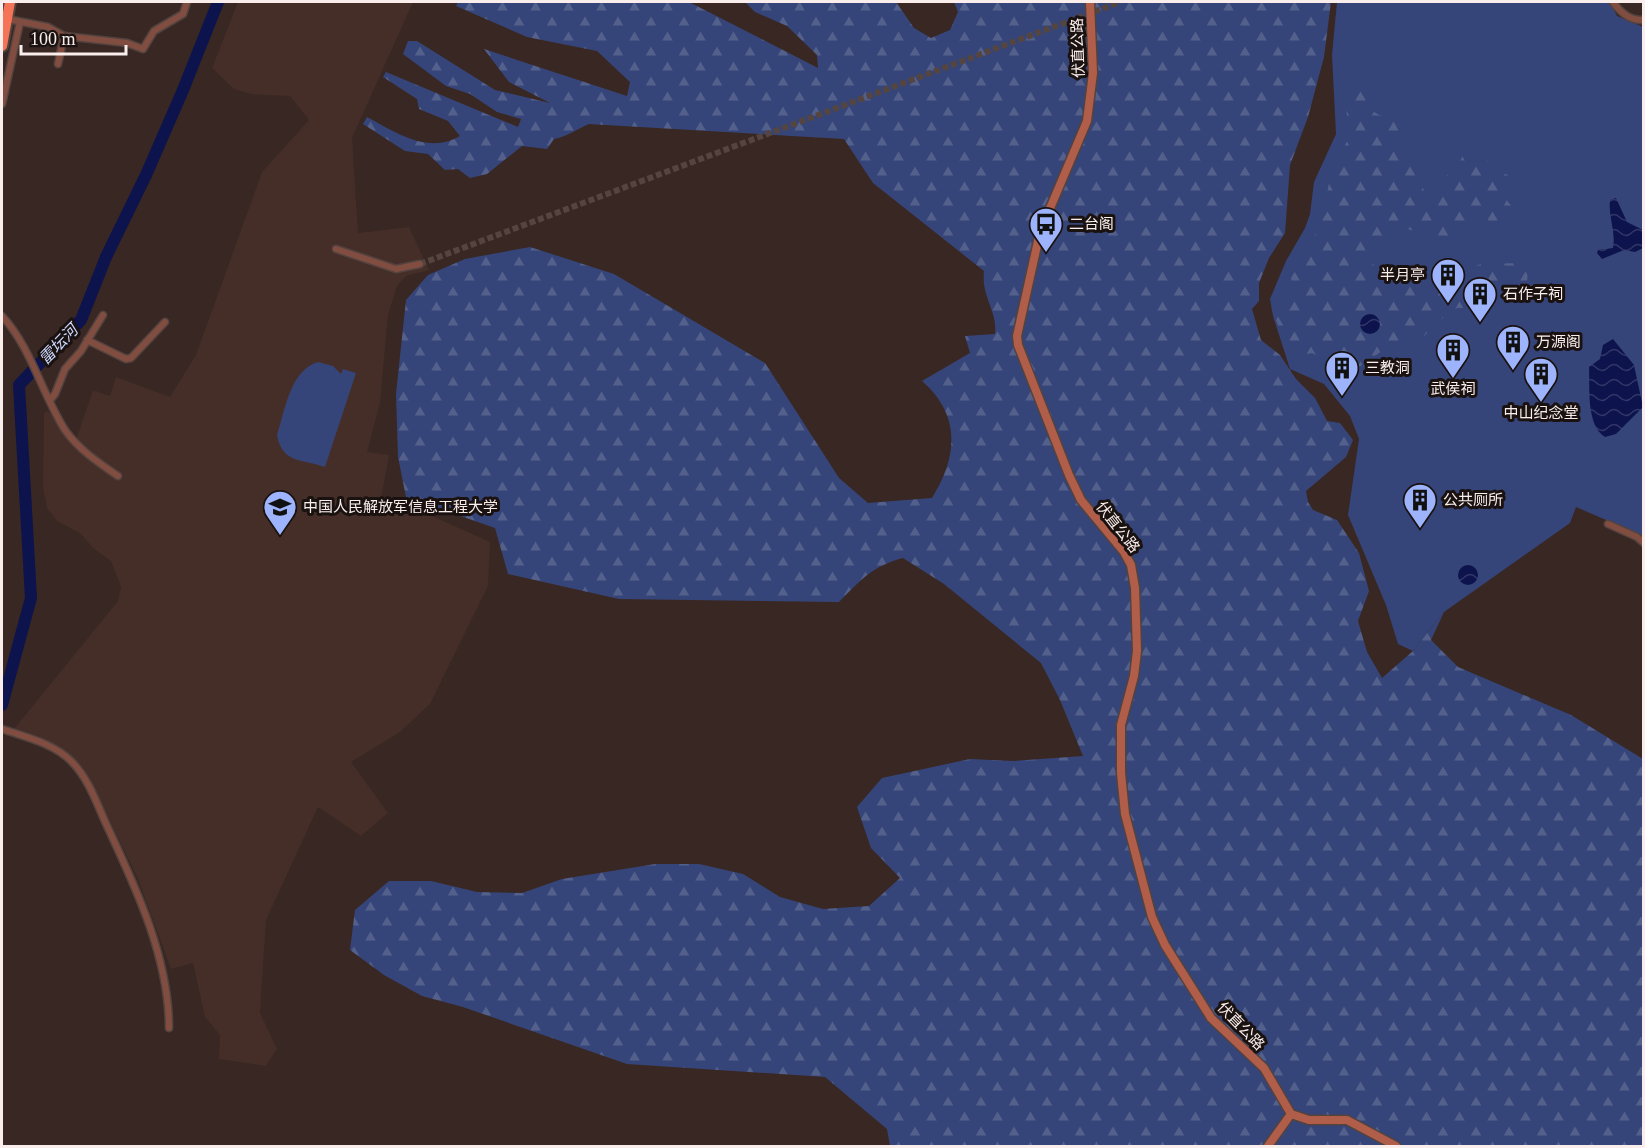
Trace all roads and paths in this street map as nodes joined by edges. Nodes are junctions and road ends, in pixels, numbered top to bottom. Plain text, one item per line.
1 (10, 2) edge
2 (187, 2) edge
3 (1090, 2) edge
4 (1613, 2) edge
5 (7, 19) junction
6 (1644, 20) edge
7 (20, 22) junction
8 (64, 36) junction
9 (2, 46) edge
10 (58, 64) dead end
11 (2, 104) edge
12 (336, 249) dead end
13 (420, 264) tunnel mouth
14 (103, 315) dead end
15 (2, 316) edge
16 (165, 322) dead end
17 (87, 340) junction
18 (50, 400) junction
19 (117, 476) dead end
20 (1608, 524) dead end
21 (1644, 543) edge
22 (2, 729) edge
23 (169, 1028) dead end
24 (1292, 1114) junction
25 (1268, 1146) edge
26 (1396, 1146) edge

1 - 5 highway
2 - 8 street
3 - 24 main road, 伏直公路
4 - 6 street
5 - 7 street
5 - 9 highway
7 - 8 street
7 - 11 street
8 - 10 street
12 - 13 street
14 - 17 street
15 - 18 street
16 - 17 street
17 - 18 street
18 - 19 street
20 - 21 street
22 - 23 street
24 - 25 main road
24 - 26 main road

